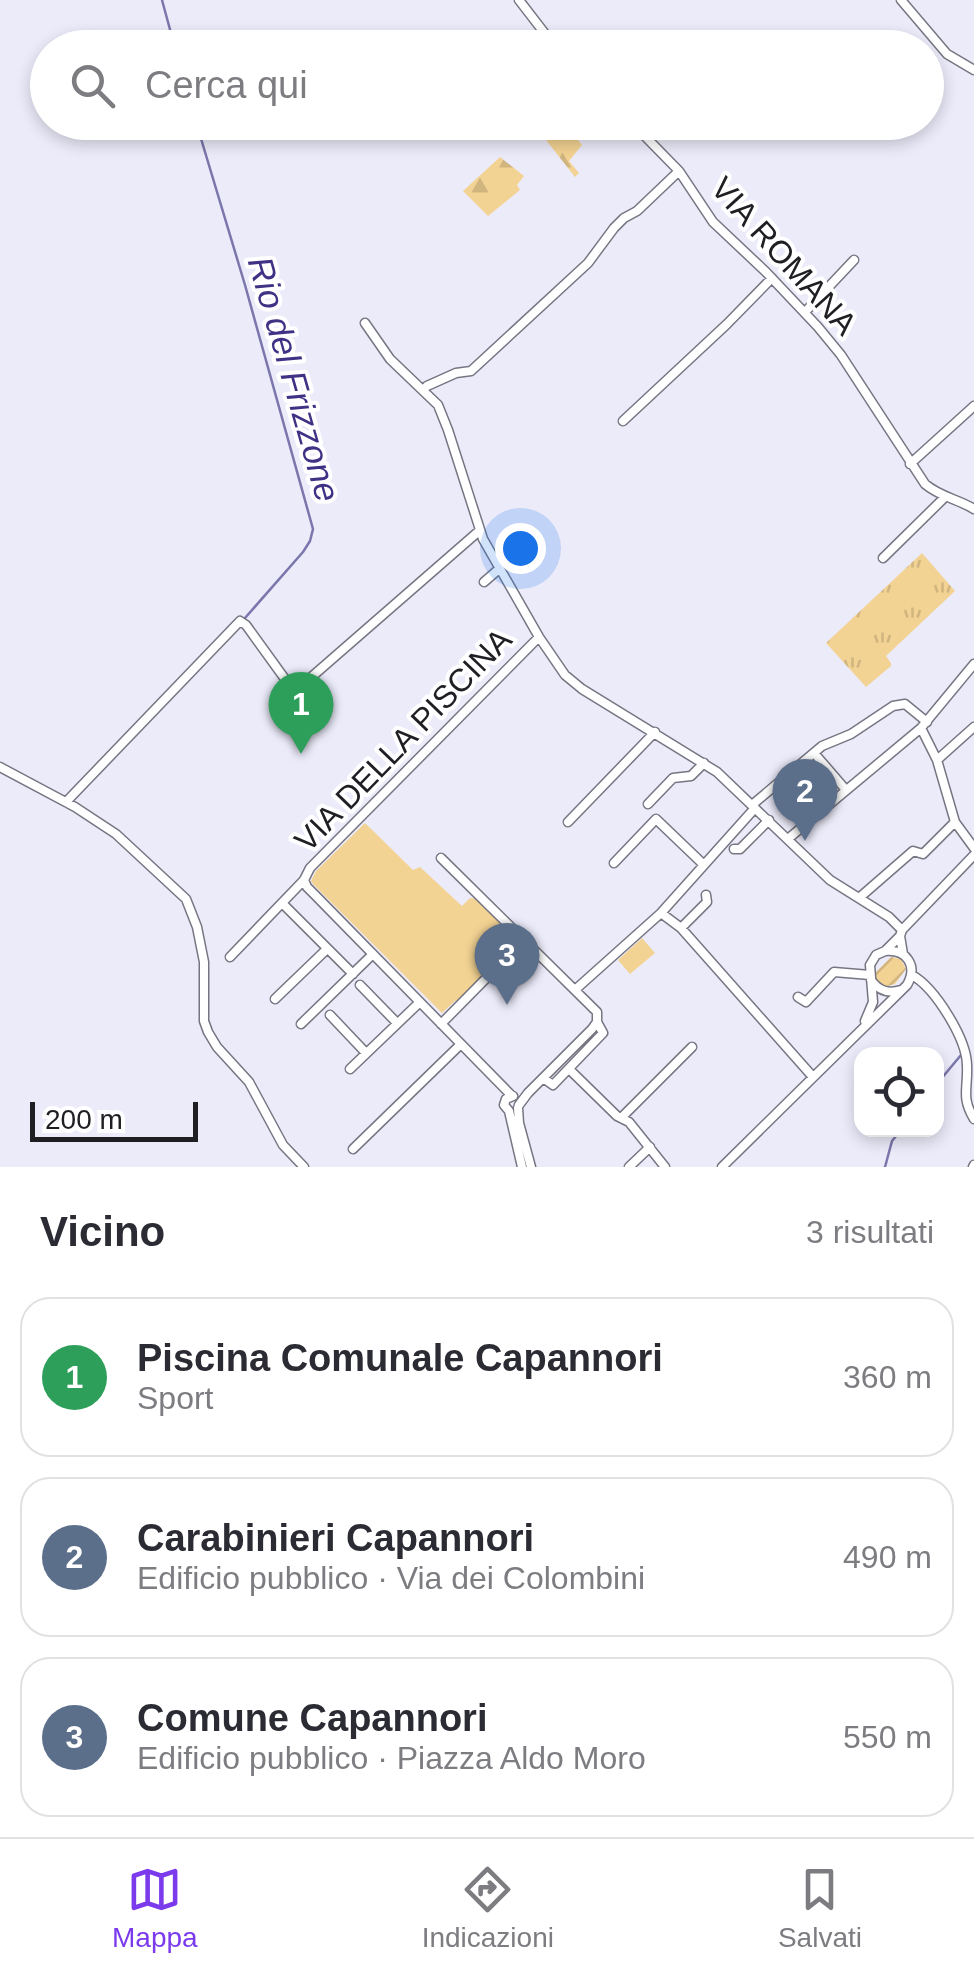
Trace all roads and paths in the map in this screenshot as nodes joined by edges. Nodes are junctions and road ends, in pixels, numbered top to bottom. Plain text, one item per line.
1 (519, 0) edge
2 (901, 0) edge
3 (542, 30) edge
4 (927, 30) edge
5 (944, 50) edge
6 (974, 70) edge
7 (649, 140) edge
8 (679, 172) junction
9 (854, 260) dead end
10 (772, 278) junction
11 (805, 312) junction
12 (365, 322) dead end
13 (424, 390) junction
14 (974, 406) edge
15 (623, 421) dead end
16 (910, 464) junction
17 (944, 497) junction
18 (974, 509) edge
19 (479, 530) junction
20 (883, 558) dead end
21 (499, 569) junction
22 (484, 582) dead end
23 (539, 637) junction
24 (551, 654) junction
25 (518, 656) junction
26 (974, 664) edge
27 (924, 725) junction
28 (974, 727) edge
29 (655, 732) junction
30 (814, 752) junction
31 (937, 760) junction
32 (704, 763) junction
33 (0, 767) edge
34 (846, 790) junction
35 (66, 802) junction
36 (648, 804) dead end
37 (754, 806) junction
38 (769, 820) junction
39 (568, 822) dead end
40 (955, 822) junction
41 (789, 838) junction
42 (734, 849) dead end
43 (974, 852) edge
44 (442, 858) dead end
45 (614, 862) dead end
46 (704, 865) junction
47 (304, 880) junction
48 (706, 895) dead end
49 (859, 898) junction
50 (282, 903) junction
51 (661, 913) junction
52 (680, 928) junction
53 (901, 933) junction
54 (525, 939) junction
55 (327, 948) junction
56 (885, 950) junction
57 (372, 954) junction
58 (903, 954) junction
59 (230, 956) dead end
60 (352, 974) junction
61 (912, 975) junction
62 (870, 977) junction
63 (360, 985) dead end
64 (576, 989) junction
65 (901, 990) junction
66 (798, 997) dead end
67 (276, 999) dead end
68 (420, 1002) junction
69 (330, 1015) dead end
70 (597, 1022) junction
71 (397, 1023) junction
72 (301, 1024) dead end
73 (441, 1024) junction
74 (850, 1040) junction
75 (461, 1044) junction
76 (692, 1047) dead end
77 (366, 1052) junction
78 (350, 1069) dead end
79 (570, 1070) junction
80 (813, 1076) junction
81 (543, 1078) junction
82 (513, 1103) junction
83 (621, 1118) junction
84 (974, 1119) edge
85 (650, 1147) junction
86 (352, 1149) dead end
87 (304, 1167) edge
88 (522, 1167) edge
89 (531, 1167) edge
90 (629, 1167) edge
91 (665, 1167) edge
92 (722, 1167) edge

1 - 3 street
2 - 4 street
5 - 6 street
7 - 8 street, VIA ROMANA
8 - 10 street, VIA ROMANA
8 - 13 street
9 - 11 street
10 - 11 street, VIA ROMANA
10 - 15 street
11 - 16 street, VIA ROMANA
12 - 13 street
13 - 19 street
14 - 16 street
16 - 17 street, VIA ROMANA
17 - 18 street, VIA ROMANA
17 - 20 street
19 - 21 street
19 - 35 street
21 - 22 street
21 - 23 street
23 - 24 street
23 - 25 street, VIA DELLA PISCINA
24 - 25 street
24 - 29 street
25 - 47 street, VIA DELLA PISCINA
26 - 27 street
27 - 30 street
27 - 31 street
27 - 34 street
28 - 31 street
29 - 32 street
29 - 39 street
30 - 34 street
30 - 37 street
31 - 40 street
32 - 36 street
32 - 37 street
33 - 35 street
34 - 41 street
35 - 87 street
37 - 38 street
37 - 46 street
38 - 41 street
38 - 42 street
40 - 43 street
40 - 49 street
41 - 49 street
43 - 53 street
44 - 54 street
45 - 46 street
46 - 51 street
47 - 50 street, VIA DELLA PISCINA
47 - 57 street
48 - 52 street
49 - 53 street
50 - 55 street
50 - 59 street, VIA DELLA PISCINA
51 - 52 street
51 - 64 street
52 - 80 street
53 - 56 street
53 - 58 street
54 - 64 street
54 - 73 street
55 - 60 street
55 - 67 street
56 - 58 street
56 - 62 street
57 - 60 street
57 - 68 street
58 - 61 street
60 - 72 street
61 - 65 street
61 - 84 street
62 - 65 street
62 - 66 street
62 - 74 street
63 - 71 street
64 - 70 street
65 - 74 street
68 - 71 street
68 - 73 street
69 - 77 street
70 - 79 street
70 - 81 street
71 - 77 street
73 - 75 street
74 - 80 street
75 - 82 street
75 - 86 street
76 - 83 street
77 - 78 street
79 - 81 street
79 - 83 street
80 - 92 street
81 - 82 street
82 - 88 street
82 - 89 street
83 - 85 street
85 - 90 street
85 - 91 street

